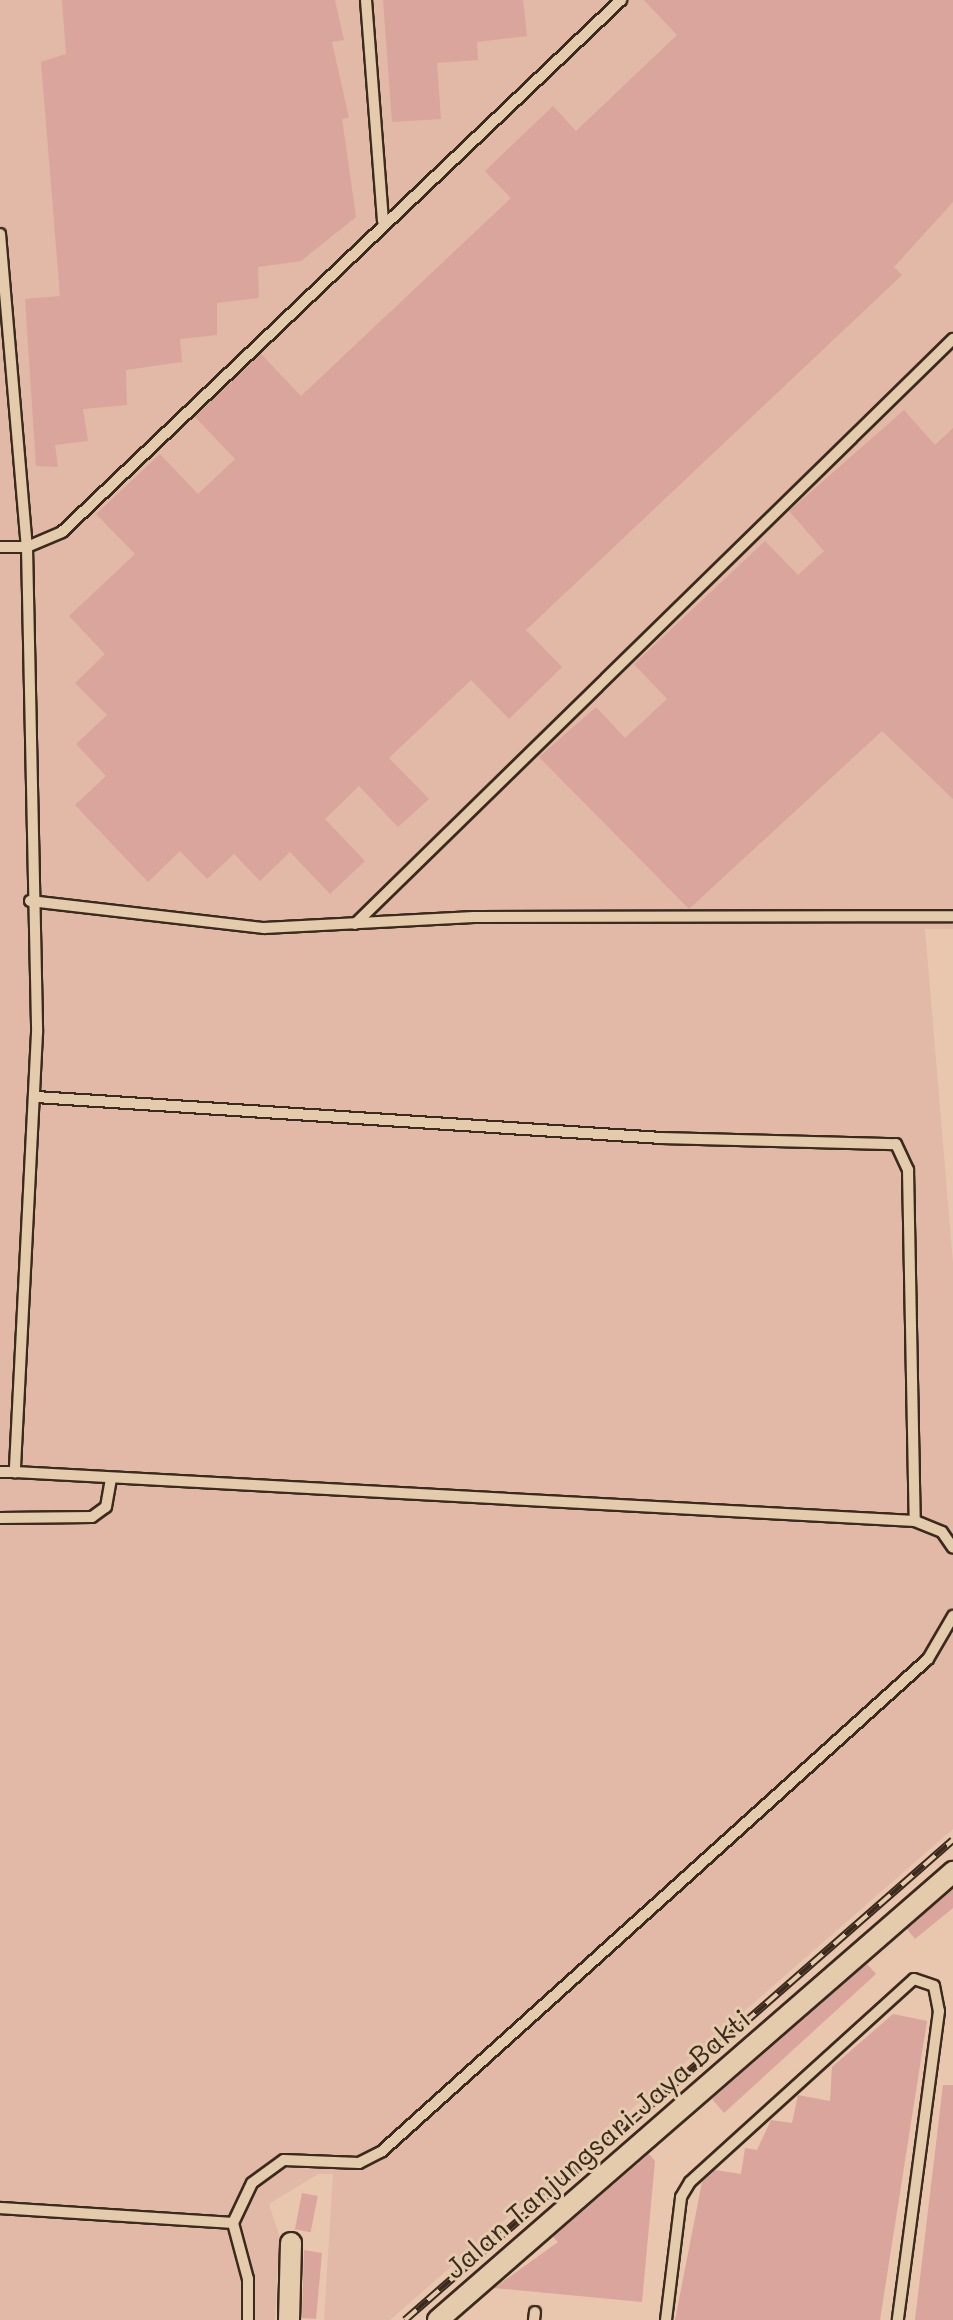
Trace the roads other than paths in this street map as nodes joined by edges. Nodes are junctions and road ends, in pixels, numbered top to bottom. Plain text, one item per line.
1 (366, 0) edge
2 (621, 0) edge
3 (383, 221) junction
4 (0, 234) edge
5 (953, 339) edge
6 (0, 547) edge
7 (27, 547) junction
8 (30, 901) junction
9 (953, 916) edge
10 (355, 924) junction
11 (36, 1097) junction
12 (0, 1472) edge
13 (15, 1472) junction
14 (111, 1479) junction
15 (0, 1518) edge
16 (915, 1521) junction
17 (953, 1548) edge
18 (953, 1616) edge
19 (953, 1872) edge
20 (0, 2208) edge
21 (233, 2223) junction
22 (291, 2243) dead end
23 (248, 2320) edge
24 (289, 2320) edge
25 (438, 2320) edge
26 (666, 2320) edge
27 (898, 2320) edge

1 - 3 lane
2 - 3 lane
3 - 7 lane
4 - 7 lane
5 - 10 lane
6 - 7 lane
7 - 8 lane
8 - 10 lane
8 - 11 lane
9 - 10 lane
11 - 13 lane
11 - 16 lane
12 - 13 lane
13 - 14 lane
14 - 15 lane
14 - 16 lane
16 - 17 lane
18 - 21 lane
19 - 25 street, Jalan Tanjungsari Jaya Bakti
20 - 21 lane
21 - 23 lane
22 - 24 street
26 - 27 lane

